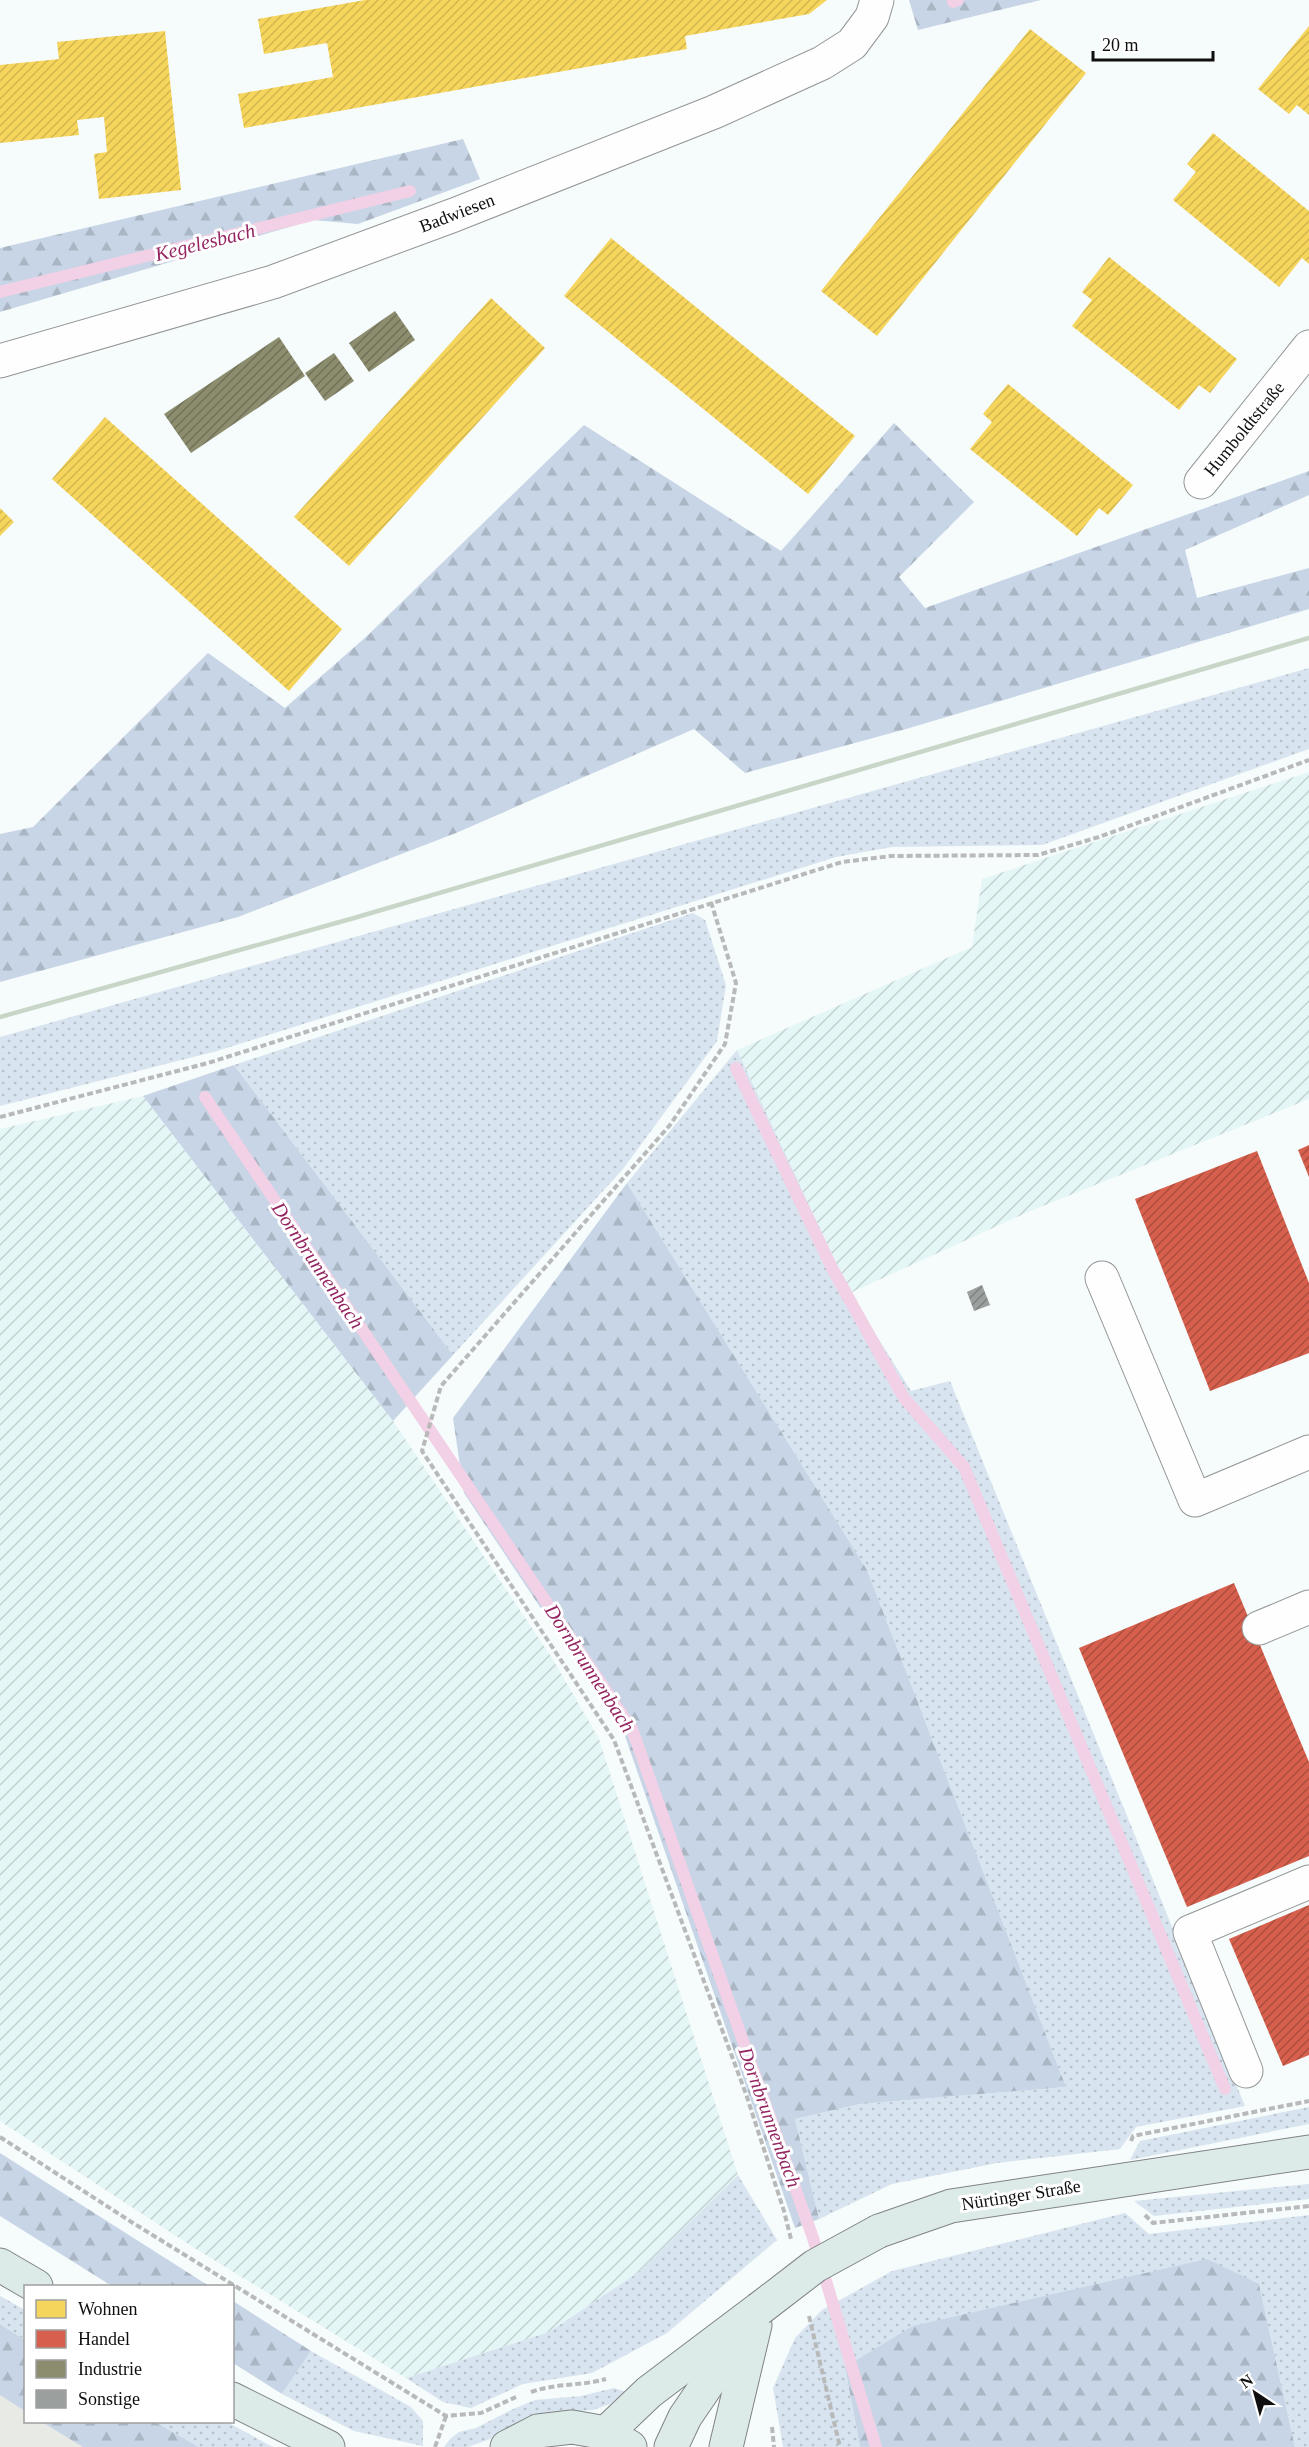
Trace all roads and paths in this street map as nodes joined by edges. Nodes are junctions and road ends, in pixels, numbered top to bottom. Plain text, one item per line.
1 (877, 0) edge
2 (1309, 347) edge
3 (0, 361) edge
4 (1201, 482) dead end
5 (1309, 760) edge
6 (711, 902) junction
7 (0, 1118) edge
8 (1102, 1278) dead end
9 (1309, 1452) edge
10 (1309, 1607) edge
11 (1259, 1628) dead end
12 (1309, 1882) edge
13 (1246, 2071) dead end
14 (1309, 2101) edge
15 (0, 2137) edge
16 (1309, 2152) edge
17 (1111, 2182) junction
18 (1309, 2206) edge
19 (792, 2245) dead end
20 (0, 2265) edge
21 (34, 2285) edge
22 (233, 2285) edge
23 (234, 2285) edge
24 (759, 2309) junction
25 (808, 2312) dead end
26 (649, 2392) junction
27 (234, 2400) edge
28 (446, 2416) junction
29 (618, 2440) edge
30 (328, 2447) edge
31 (435, 2447) edge
32 (507, 2447) edge
33 (671, 2447) edge
34 (726, 2447) edge
35 (840, 2447) edge

1 - 3 street, Badwiesen
2 - 4 street, Humboldtstraße
5 - 6 path
6 - 7 path
6 - 19 path
8 - 9 street
10 - 11 street
12 - 13 street
14 - 17 path
15 - 22 path
16 - 17 main road, Nürtinger Straße
17 - 18 path
17 - 24 main road, Nürtinger Straße, bridge
20 - 21 main road
23 - 28 path
24 - 26 main road, Nürtinger Straße
24 - 33 main road, Nürtinger Straße
24 - 34 main road
25 - 35 path
26 - 28 path
26 - 29 main road, Nürtinger Straße
27 - 30 main road
28 - 31 path
29 - 32 main road

